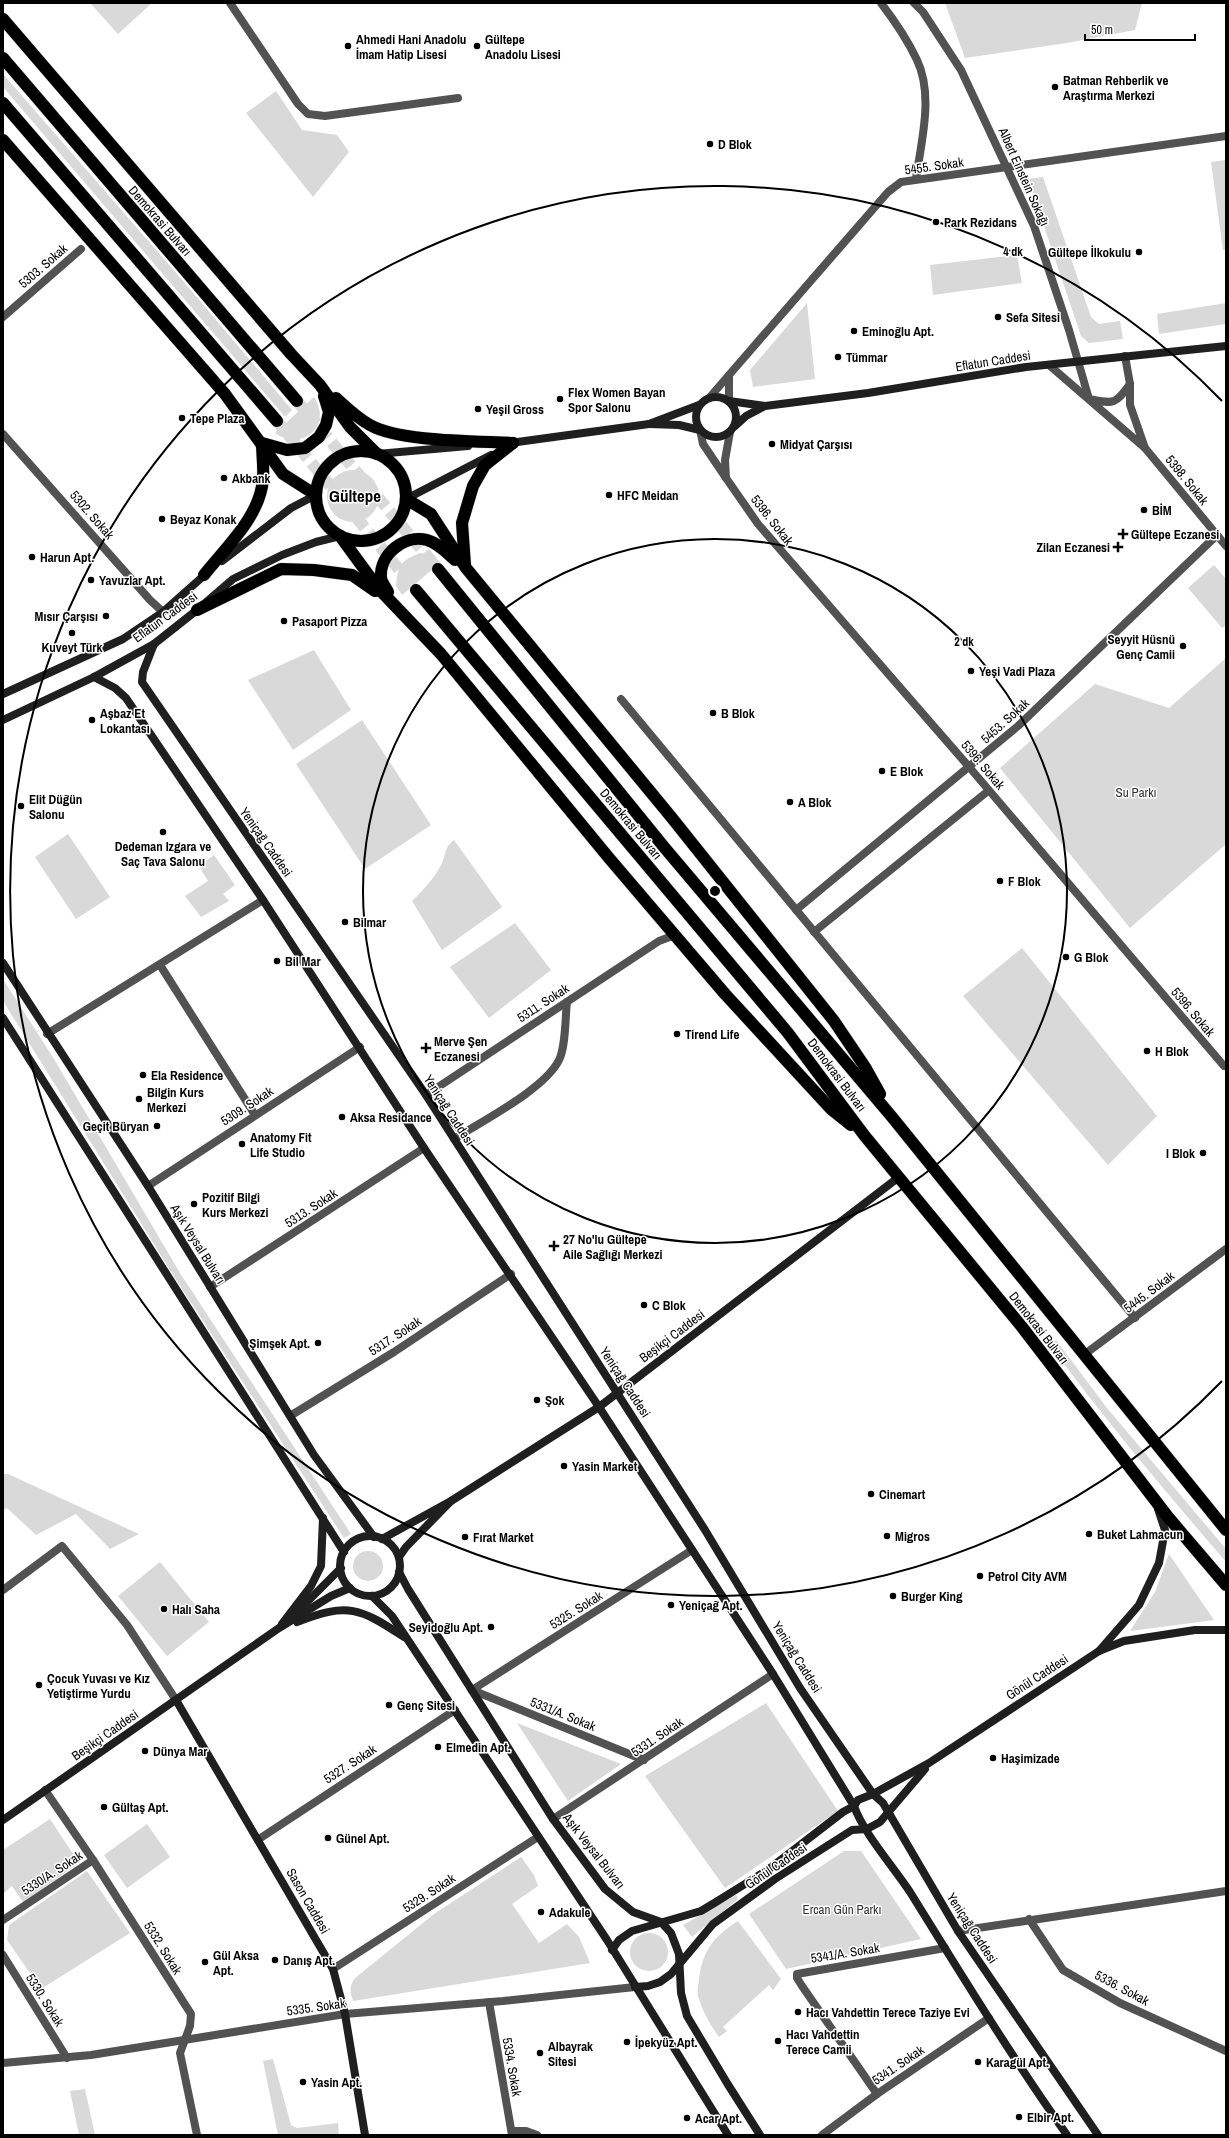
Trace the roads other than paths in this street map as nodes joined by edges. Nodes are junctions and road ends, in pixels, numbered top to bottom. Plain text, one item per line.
1 (230, 3) edge
2 (881, 3) edge
3 (914, 3) edge
4 (3, 19) edge
5 (3, 58) edge
6 (458, 98) dead end
7 (3, 103) edge
8 (1226, 136) edge
9 (3, 140) edge
10 (1007, 169) junction
11 (916, 179) junction
12 (81, 249) dead end
13 (3, 317) edge
14 (1226, 346) edge
15 (1125, 356) junction
16 (1079, 361) junction
17 (1049, 365) junction
18 (729, 375) junction
19 (1130, 384) junction
20 (320, 385) junction
21 (710, 397) junction
22 (1089, 399) junction
23 (729, 401) junction
24 (297, 402) tunnel mouth
25 (699, 405) junction
26 (765, 406) junction
27 (277, 421) tunnel mouth
28 (649, 424) junction
29 (732, 429) junction
30 (700, 430) junction
31 (3, 434) edge
32 (262, 443) junction
33 (513, 443) junction
34 (1144, 448) junction
35 (377, 454) junction
36 (726, 478) junction
37 (316, 495) junction
38 (406, 499) junction
39 (1217, 535) junction
40 (340, 536) junction
41 (1226, 546) edge
42 (466, 568) junction
43 (438, 569) tunnel mouth
44 (204, 575) junction
45 (416, 590) tunnel mouth
46 (197, 610) junction
47 (398, 610) junction
48 (163, 612) junction
49 (154, 644) junction
50 (94, 677) junction
51 (3, 694) edge
52 (621, 699) dead end
53 (3, 720) edge
54 (970, 768) junction
55 (988, 790) junction
56 (263, 900) junction
57 (796, 910) junction
58 (814, 932) junction
59 (675, 935) junction
60 (3, 963) edge
61 (160, 965) junction
62 (566, 1002) junction
63 (3, 1018) edge
64 (48, 1034) junction
65 (360, 1047) junction
66 (1225, 1069) edge
67 (426, 1095) junction
68 (255, 1115) junction
69 (892, 1117) junction
70 (864, 1135) junction
71 (454, 1140) junction
72 (424, 1148) junction
73 (899, 1176) junction
74 (148, 1186) junction
75 (1226, 1248) edge
76 (511, 1274) junction
77 (210, 1287) junction
78 (1135, 1318) junction
79 (1085, 1354) junction
80 (618, 1392) junction
81 (599, 1406) junction
82 (290, 1416) junction
83 (451, 1501) junction
84 (1157, 1504) junction
85 (323, 1518) junction
86 (1226, 1530) edge
87 (378, 1538) junction
88 (692, 1550) junction
89 (344, 1552) junction
90 (399, 1557) junction
91 (341, 1568) junction
92 (399, 1572) junction
93 (1226, 1585) edge
94 (350, 1588) junction
95 (3, 1590) edge
96 (372, 1596) junction
97 (279, 1628) junction
98 (1226, 1630) edge
99 (407, 1639) junction
100 (1099, 1651) junction
101 (773, 1674) junction
102 (472, 1690) junction
103 (176, 1700) junction
104 (455, 1710) junction
105 (644, 1760) junction
106 (929, 1763) junction
107 (45, 1790) junction
108 (873, 1794) junction
109 (854, 1806) junction
110 (887, 1812) junction
111 (553, 1819) junction
112 (3, 1820) edge
113 (867, 1829) junction
114 (538, 1837) junction
115 (259, 1839) junction
116 (93, 1860) junction
117 (1226, 1891) edge
118 (1029, 1919) junction
119 (3, 1920) edge
120 (661, 1922) junction
121 (958, 1931) junction
122 (945, 1948) junction
123 (612, 1950) junction
124 (3, 1955) edge
125 (680, 1961) junction
126 (333, 1969) junction
127 (635, 1987) junction
128 (489, 2002) junction
129 (345, 2014) junction
130 (989, 2018) junction
131 (183, 2041) junction
132 (1226, 2051) edge
133 (67, 2058) junction
134 (3, 2063) edge
135 (877, 2094) junction
136 (512, 2133) edge
137 (197, 2135) edge
138 (365, 2135) edge
139 (537, 2135) edge
140 (728, 2135) edge
141 (760, 2135) edge
142 (822, 2135) edge
143 (1067, 2135) edge
144 (1098, 2135) edge

1 - 6 street
2 - 11 street
3 - 10 street, Albert Einstein Sokağı
4 - 20 highway
5 - 24 highway, Demokrasi Bulvarı
7 - 27 highway
8 - 10 street, 5455. Sokak
9 - 32 highway
10 - 11 street, 5455. Sokak
10 - 16 street, Albert Einstein Sokağı
11 - 18 street, 5455. Sokak
12 - 13 street, 5303. Sokak
14 - 15 street, Eflatun Caddesi
15 - 16 street, Eflatun Caddesi
15 - 19 street, 5398. Sokak
16 - 17 street, Eflatun Caddesi
16 - 22 street, Albert Einstein Sokağı
17 - 22 street, 5398. Sokak
17 - 26 street, Eflatun Caddesi
18 - 21 street, 5455. Sokak
18 - 23 street
19 - 22 street
19 - 34 street, 5398. Sokak
20 - 32 highway
20 - 33 highway
20 - 35 highway
21 - 23 street
21 - 25 street
22 - 34 street, 5398. Sokak
23 - 26 street
23 - 29 street
25 - 28 street
25 - 30 street
26 - 29 street
28 - 30 street
28 - 33 street
29 - 30 street
29 - 36 street
30 - 36 street, 5396. Sokak
31 - 48 street, 5302. Sokak
32 - 37 highway
32 - 44 highway
33 - 35 street
33 - 38 street
33 - 42 highway
34 - 39 street, 5398. Sokak
35 - 37 highway
35 - 38 highway
36 - 54 street, 5396. Sokak
37 - 40 highway
37 - 44 street, Eflatun Caddesi
38 - 40 highway
38 - 42 highway
39 - 41 street, 5398. Sokak
39 - 54 street, 5453. Sokak
40 - 46 street, Eflatun Caddesi
40 - 47 highway
42 - 47 highway
42 - 69 highway
43 - 69 highway, Demokrasi Bulvarı
44 - 48 street, Eflatun Caddesi
45 - 70 highway, Demokrasi Bulvarı
46 - 47 highway
46 - 49 street, Eflatun Caddesi
47 - 59 highway
48 - 51 street, Eflatun Caddesi
49 - 50 street, Eflatun Caddesi
49 - 67 street, Yeniçağ Caddesi
50 - 53 street, Eflatun Caddesi
50 - 56 street
52 - 57 street
54 - 55 street, 5396. Sokak
54 - 57 street, 5453. Sokak
55 - 58 street
55 - 66 street, 5396. Sokak
56 - 61 street
56 - 65 street
57 - 58 street
58 - 78 street
59 - 62 street, 5311. Sokak
59 - 70 highway
60 - 64 street, Aşık Veysal Bulvarı
61 - 64 street
61 - 68 street
62 - 67 street, 5311. Sokak
62 - 71 street
63 - 85 street
64 - 74 street, Aşık Veysal Bulvarı
65 - 68 street, 5309. Sokak
65 - 72 street
67 - 71 street, Yeniçağ Caddesi
68 - 74 street, 5309. Sokak
69 - 79 highway, Demokrasi Bulvarı
70 - 73 highway, Demokrasi Bulvarı
71 - 80 street, Yeniçağ Caddesi
72 - 76 street
72 - 77 street, 5313. Sokak
73 - 80 street, Beşikçi Caddesi
73 - 84 highway, Demokrasi Bulvarı
74 - 77 street, Aşık Veysal Bulvarı
75 - 78 street, 5445. Sokak
76 - 81 street
76 - 82 street, 5317. Sokak
77 - 82 street, Aşık Veysal Bulvarı
78 - 79 street, 5445. Sokak
79 - 86 highway, Demokrasi Bulvarı
80 - 81 street, Beşikçi Caddesi
80 - 108 street, Yeniçağ Caddesi
81 - 83 street, Beşikçi Caddesi
81 - 88 street
82 - 87 street, Aşık Veysal Bulvarı
83 - 87 street, Beşikçi Caddesi
83 - 90 street, Beşikçi Caddesi
84 - 93 highway, Demokrasi Bulvarı
84 - 100 street
85 - 89 street
85 - 97 street
87 - 89 street
87 - 90 street, Aşık Veysal Bulvarı
88 - 101 street
88 - 102 street, 5325. Sokak
89 - 91 street
90 - 92 street, Aşık Veysal Bulvarı
91 - 94 street
91 - 97 street, Beşikçi Caddesi
92 - 96 street, Aşık Veysal Bulvarı
92 - 102 street, Aşık Veysal Bulvarı
94 - 96 street
94 - 97 street, Beşikçi Caddesi
95 - 103 street
96 - 99 street
97 - 99 street
97 - 103 street, Beşikçi Caddesi
98 - 100 street
99 - 104 street
100 - 106 street, Gönül Caddesi
101 - 105 street, 5331. Sokak
101 - 109 street
102 - 105 street, 5331/A. Sokak
102 - 111 street, Aşık Veysal Bulvarı
103 - 107 street, Beşikçi Caddesi
103 - 115 street, Sason Caddesi
104 - 114 street
104 - 115 street, 5327. Sokak
105 - 111 street, 5331. Sokak
106 - 108 street, Gönül Caddesi
106 - 110 street, Gönül Caddesi
107 - 112 street, Beşikçi Caddesi
107 - 116 street, 5332. Sokak
108 - 109 street, Gönül Caddesi
108 - 110 street, Yeniçağ Caddesi
109 - 113 street
109 - 120 street, Gönül Caddesi
110 - 113 street, Gönül Caddesi
110 - 121 street, Yeniçağ Caddesi
111 - 120 street, Aşık Veysal Bulvarı
113 - 122 street
113 - 125 street, Gönül Caddesi
114 - 123 street
114 - 126 street, 5329. Sokak
115 - 126 street, Sason Caddesi
116 - 119 street, 5330/A. Sokak
116 - 131 street, 5332. Sokak
117 - 118 street
118 - 121 street
118 - 132 street, 5336. Sokak
120 - 123 street, Gönül Caddesi
120 - 125 street
121 - 144 street, Yeniçağ Caddesi
122 - 130 street
122 - 135 street, 5341/A. Sokak
123 - 127 street
124 - 133 street, 5330. Sokak
125 - 127 street, Gönül Caddesi
125 - 141 street
126 - 129 street, Sason Caddesi
127 - 128 street, 5335. Sokak
127 - 140 street
128 - 129 street, 5335. Sokak
128 - 136 street, 5334. Sokak
129 - 131 street, 5335. Sokak
129 - 138 street, Sason Caddesi
130 - 135 street, 5341. Sokak
130 - 143 street
131 - 133 street, 5335. Sokak
131 - 137 street, 5332. Sokak
133 - 134 street, 5335. Sokak
135 - 142 street, 5341. Sokak
136 - 139 street

